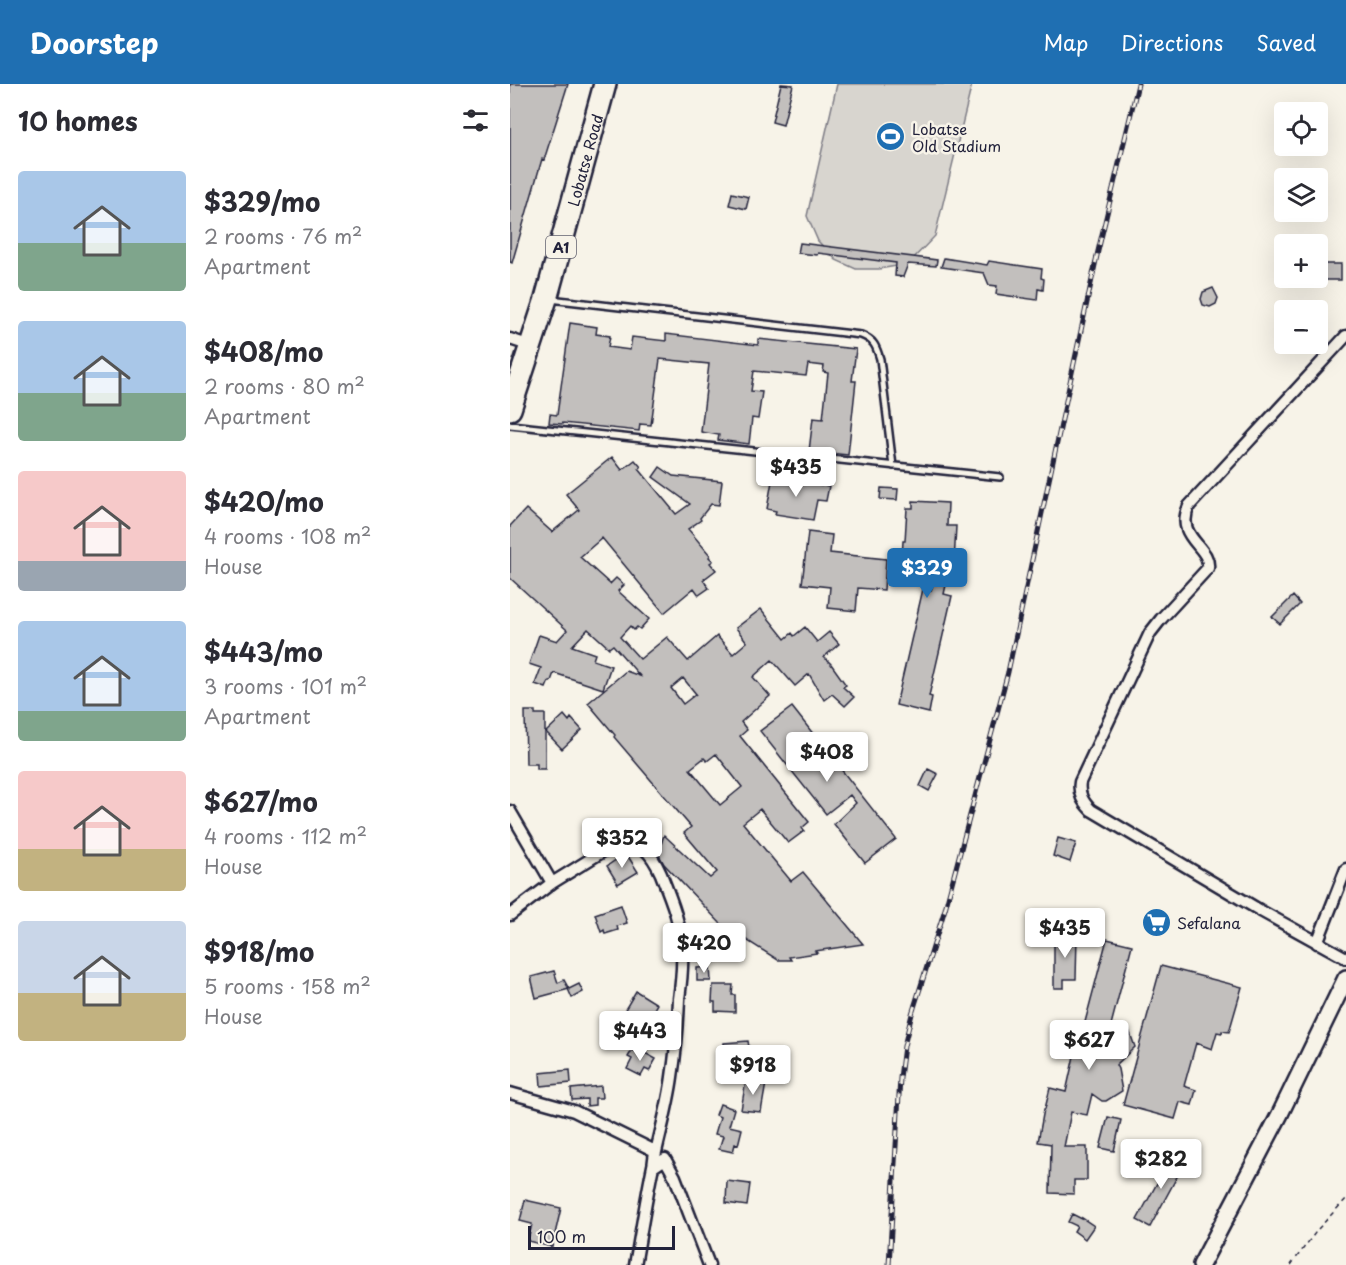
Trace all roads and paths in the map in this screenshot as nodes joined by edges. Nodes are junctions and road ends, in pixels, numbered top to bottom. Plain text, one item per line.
1 (605, 84) edge
2 (546, 299) junction
3 (1346, 336) edge
4 (510, 339) edge
5 (531, 346) junction
6 (510, 409) edge
7 (510, 425) edge
8 (893, 466) junction
9 (1000, 477) dead end
10 (510, 811) edge
11 (1346, 869) edge
12 (552, 884) junction
13 (510, 915) edge
14 (1317, 943) junction
15 (1346, 957) edge
16 (1346, 978) edge
17 (510, 1093) edge
18 (653, 1167) junction
19 (1346, 1199) edge
20 (635, 1265) edge
21 (709, 1265) edge
22 (1201, 1265) edge
23 (1291, 1265) edge

1 - 2 highway, Lobatse Road / A1
2 - 5 highway, Lobatse Road / A1
2 - 8 lane
3 - 14 street
4 - 5 street
5 - 6 highway, Lobatse Road / A1
7 - 8 lane
8 - 9 lane
10 - 12 street
11 - 14 street
12 - 13 street
12 - 18 street
14 - 15 street
16 - 22 main road
17 - 18 street
18 - 20 street
18 - 21 street
19 - 23 path

